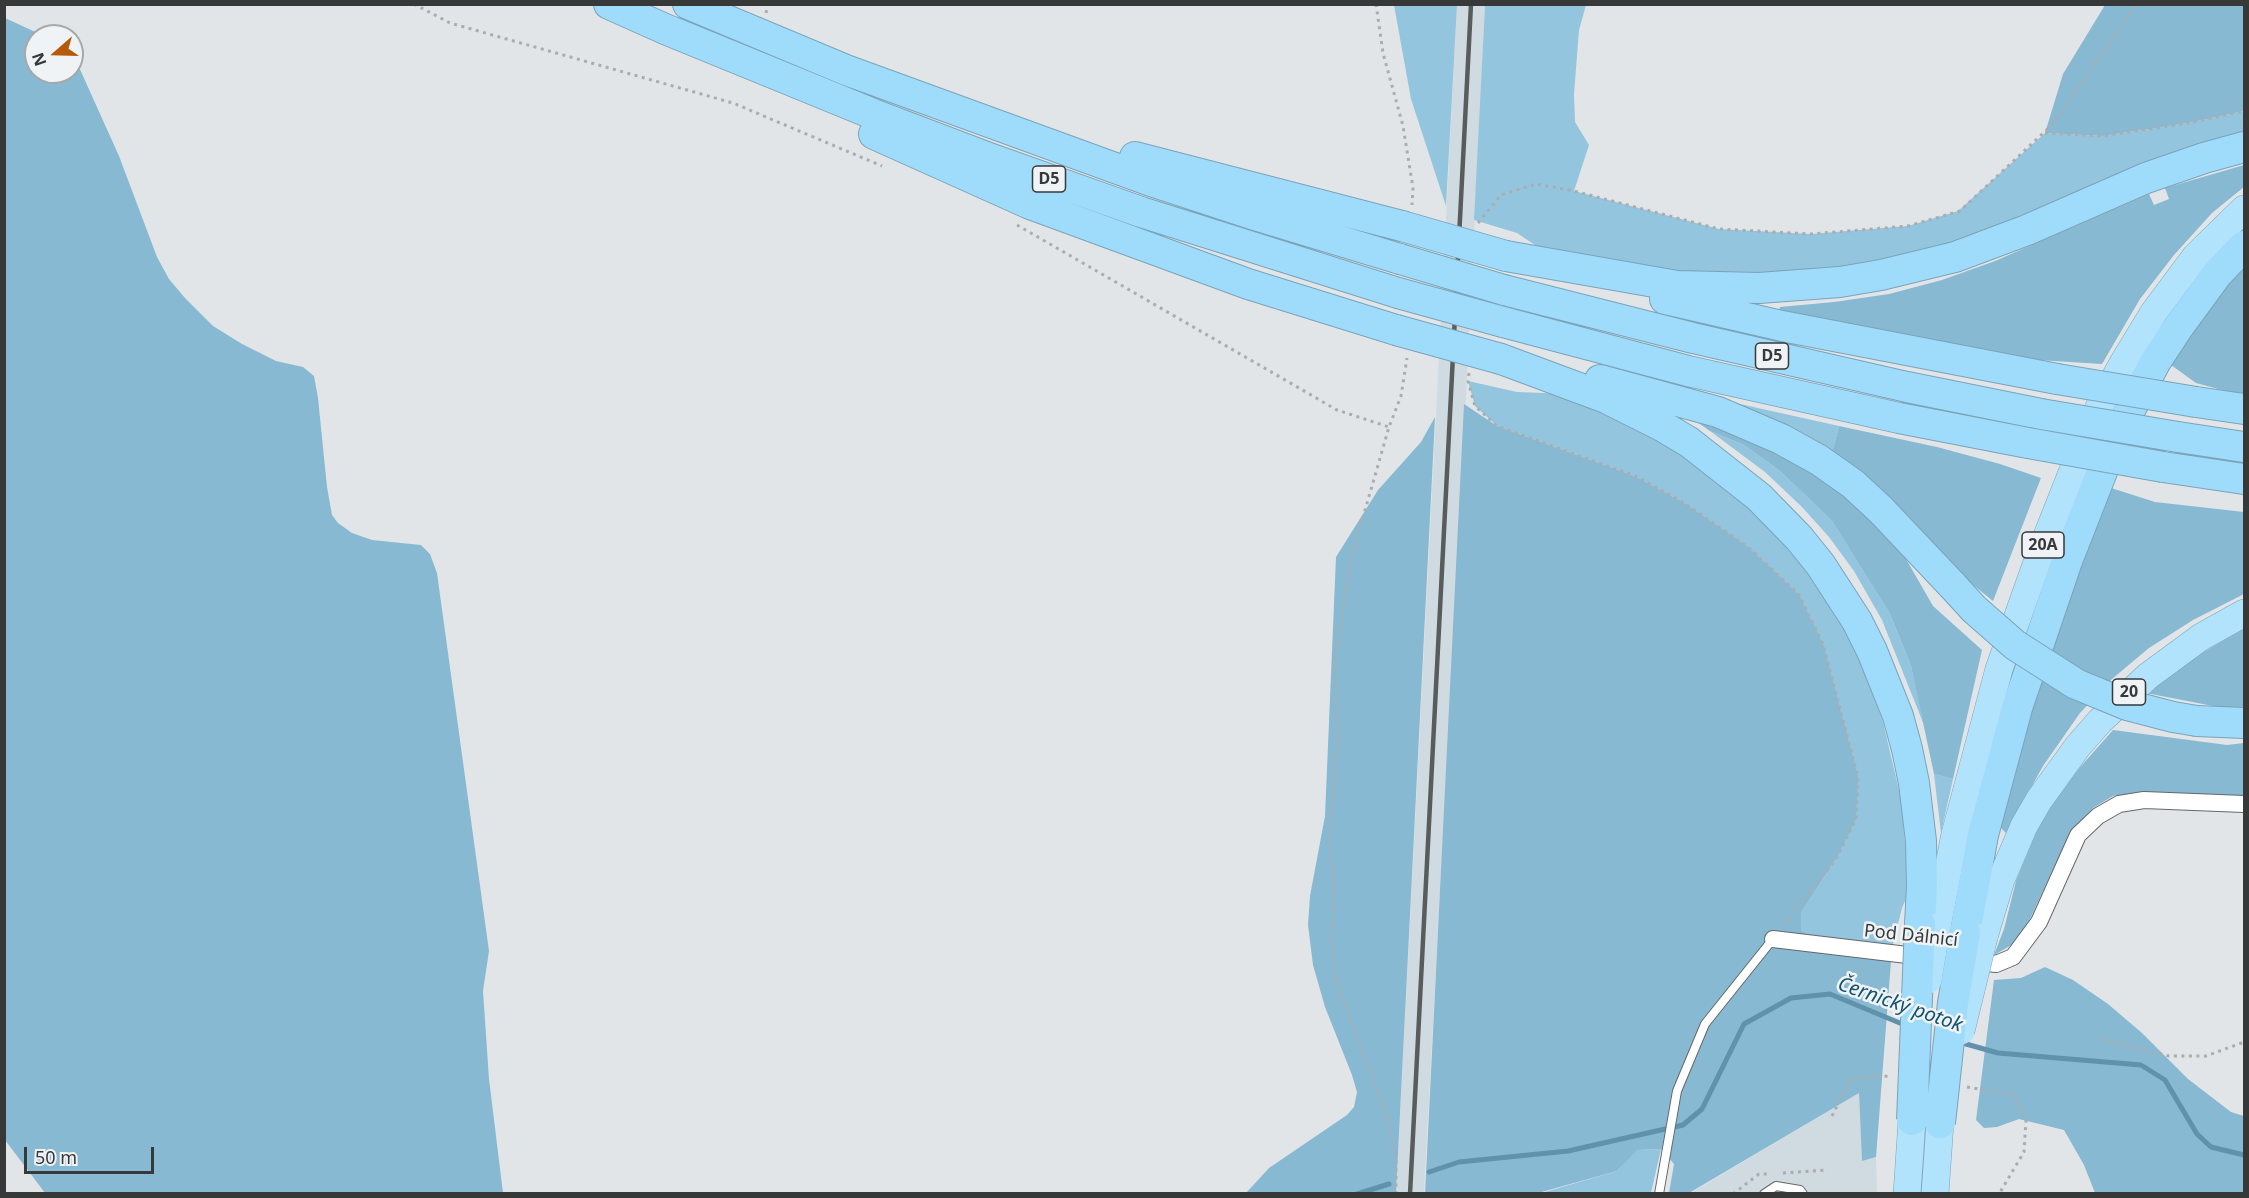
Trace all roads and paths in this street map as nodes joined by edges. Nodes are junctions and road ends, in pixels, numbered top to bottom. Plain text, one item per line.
1 (414, 4) edge
2 (609, 4) edge
3 (688, 4) edge
4 (2136, 4) edge
5 (664, 30) junction
6 (713, 32) junction
7 (2244, 111) edge
8 (977, 118) junction
9 (2054, 123) dead end
10 (2044, 133) dead end
11 (2244, 147) edge
12 (885, 167) dead end
13 (2244, 208) edge
14 (1014, 224) dead end
15 (2244, 246) edge
16 (1506, 256) junction
17 (1501, 359) junction
18 (2244, 410) edge
19 (2244, 447) edge
20 (2244, 479) edge
21 (2244, 613) edge
22 (2244, 723) edge
23 (2244, 804) edge
24 (1951, 930) junction
25 (1773, 939) joint
26 (2101, 1039) dead end
27 (2244, 1042) edge
28 (1926, 1122) junction
29 (1396, 1194) edge
30 (1659, 1194) edge
31 (1764, 1194) edge
32 (1803, 1194) edge
33 (1907, 1194) edge
34 (1935, 1194) edge

1 - 12 path
2 - 5 highway, D5
3 - 6 highway, D5
4 - 9 path
5 - 6 highway, D5
5 - 17 highway, bridge
6 - 8 highway, D5
6 - 20 highway, D5, bridge
7 - 10 path
8 - 16 highway, bridge
8 - 19 highway, D5, bridge
11 - 16 highway
13 - 24 highway, 20A
14 - 29 path
15 - 24 highway
16 - 18 highway, bridge
17 - 22 highway, bridge
17 - 24 highway
21 - 24 highway, 20
23 - 25 street, Pod Dálnicí
24 - 28 highway, bridge
24 - 28 highway, bridge
25 - 30 lane, Pod Dálnicí
26 - 27 path
28 - 33 highway
28 - 34 highway
31 - 32 lane

